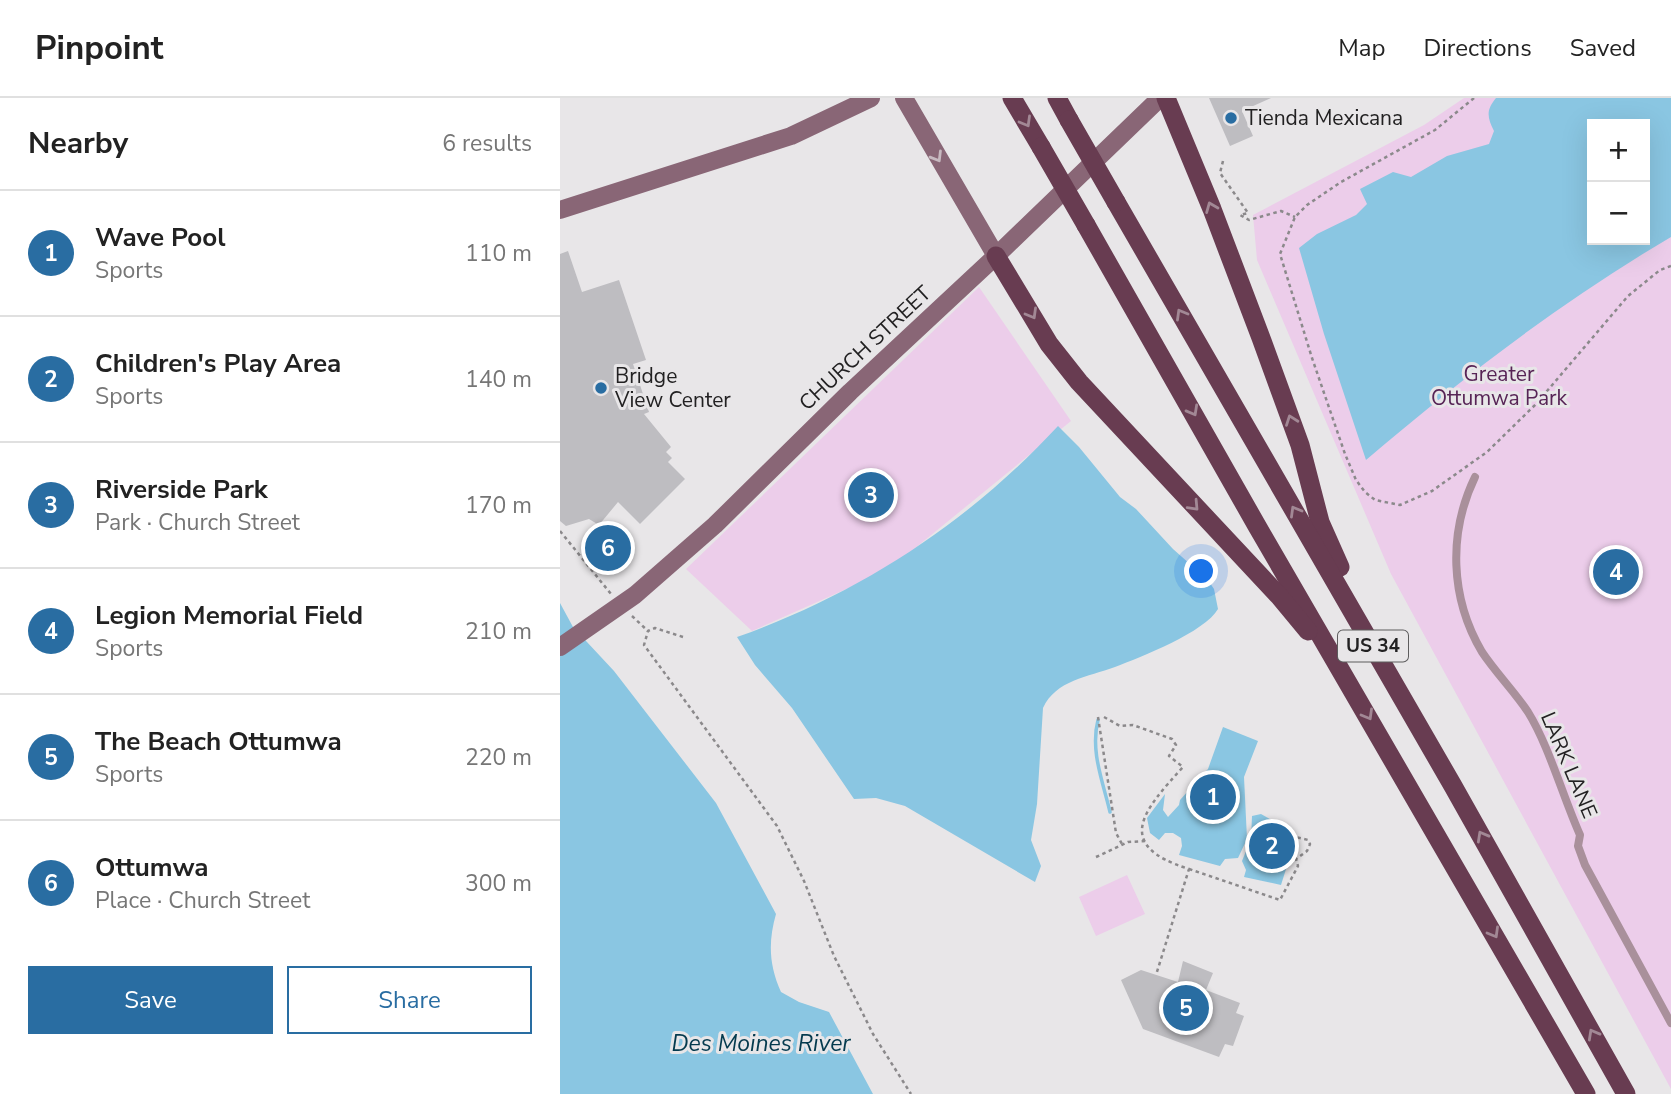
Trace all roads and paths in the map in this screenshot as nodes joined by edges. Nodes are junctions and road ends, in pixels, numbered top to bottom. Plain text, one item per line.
1 (871, 98) edge
2 (904, 98) edge
3 (1012, 98) edge
4 (1057, 98) edge
5 (1160, 98) edge
6 (1166, 98) edge
7 (1474, 98) edge
8 (1223, 161) dead end
9 (560, 210) edge
10 (1295, 217) junction
11 (996, 256) junction
12 (1671, 265) edge
13 (1475, 477) dead end
14 (560, 531) edge
15 (621, 606) junction
16 (648, 631) junction
17 (683, 637) dead end
18 (560, 647) edge
19 (1385, 667) junction
20 (1346, 677) junction
21 (1098, 717) dead end
22 (1104, 717) dead end
23 (1296, 837) dead end
24 (1146, 841) junction
25 (1122, 844) junction
26 (1096, 857) dead end
27 (1189, 869) junction
28 (1156, 975) dead end
29 (1671, 1023) edge
30 (911, 1094) edge
31 (1586, 1094) edge
32 (1626, 1094) edge

1 - 9 main road
2 -> 11 main road
3 -> 20 highway, US 34, bridge
19 -> 4 highway, US 34, bridge
5 - 11 main road, CHURCH STREET
19 -> 6 highway
7 - 10 path
8 - 10 path
10 - 12 path
11 - 15 main road, CHURCH STREET
11 -> 20 highway
13 - 29 lane, LARK LANE
14 - 15 path
15 - 16 path
15 - 18 main road, CHURCH STREET
16 - 17 path
16 - 30 path
32 -> 19 highway, US 34
20 -> 31 highway, US 34
21 - 25 path
22 - 24 path
23 - 27 path
24 - 25 path
24 - 27 path
25 - 26 path
27 - 28 path

